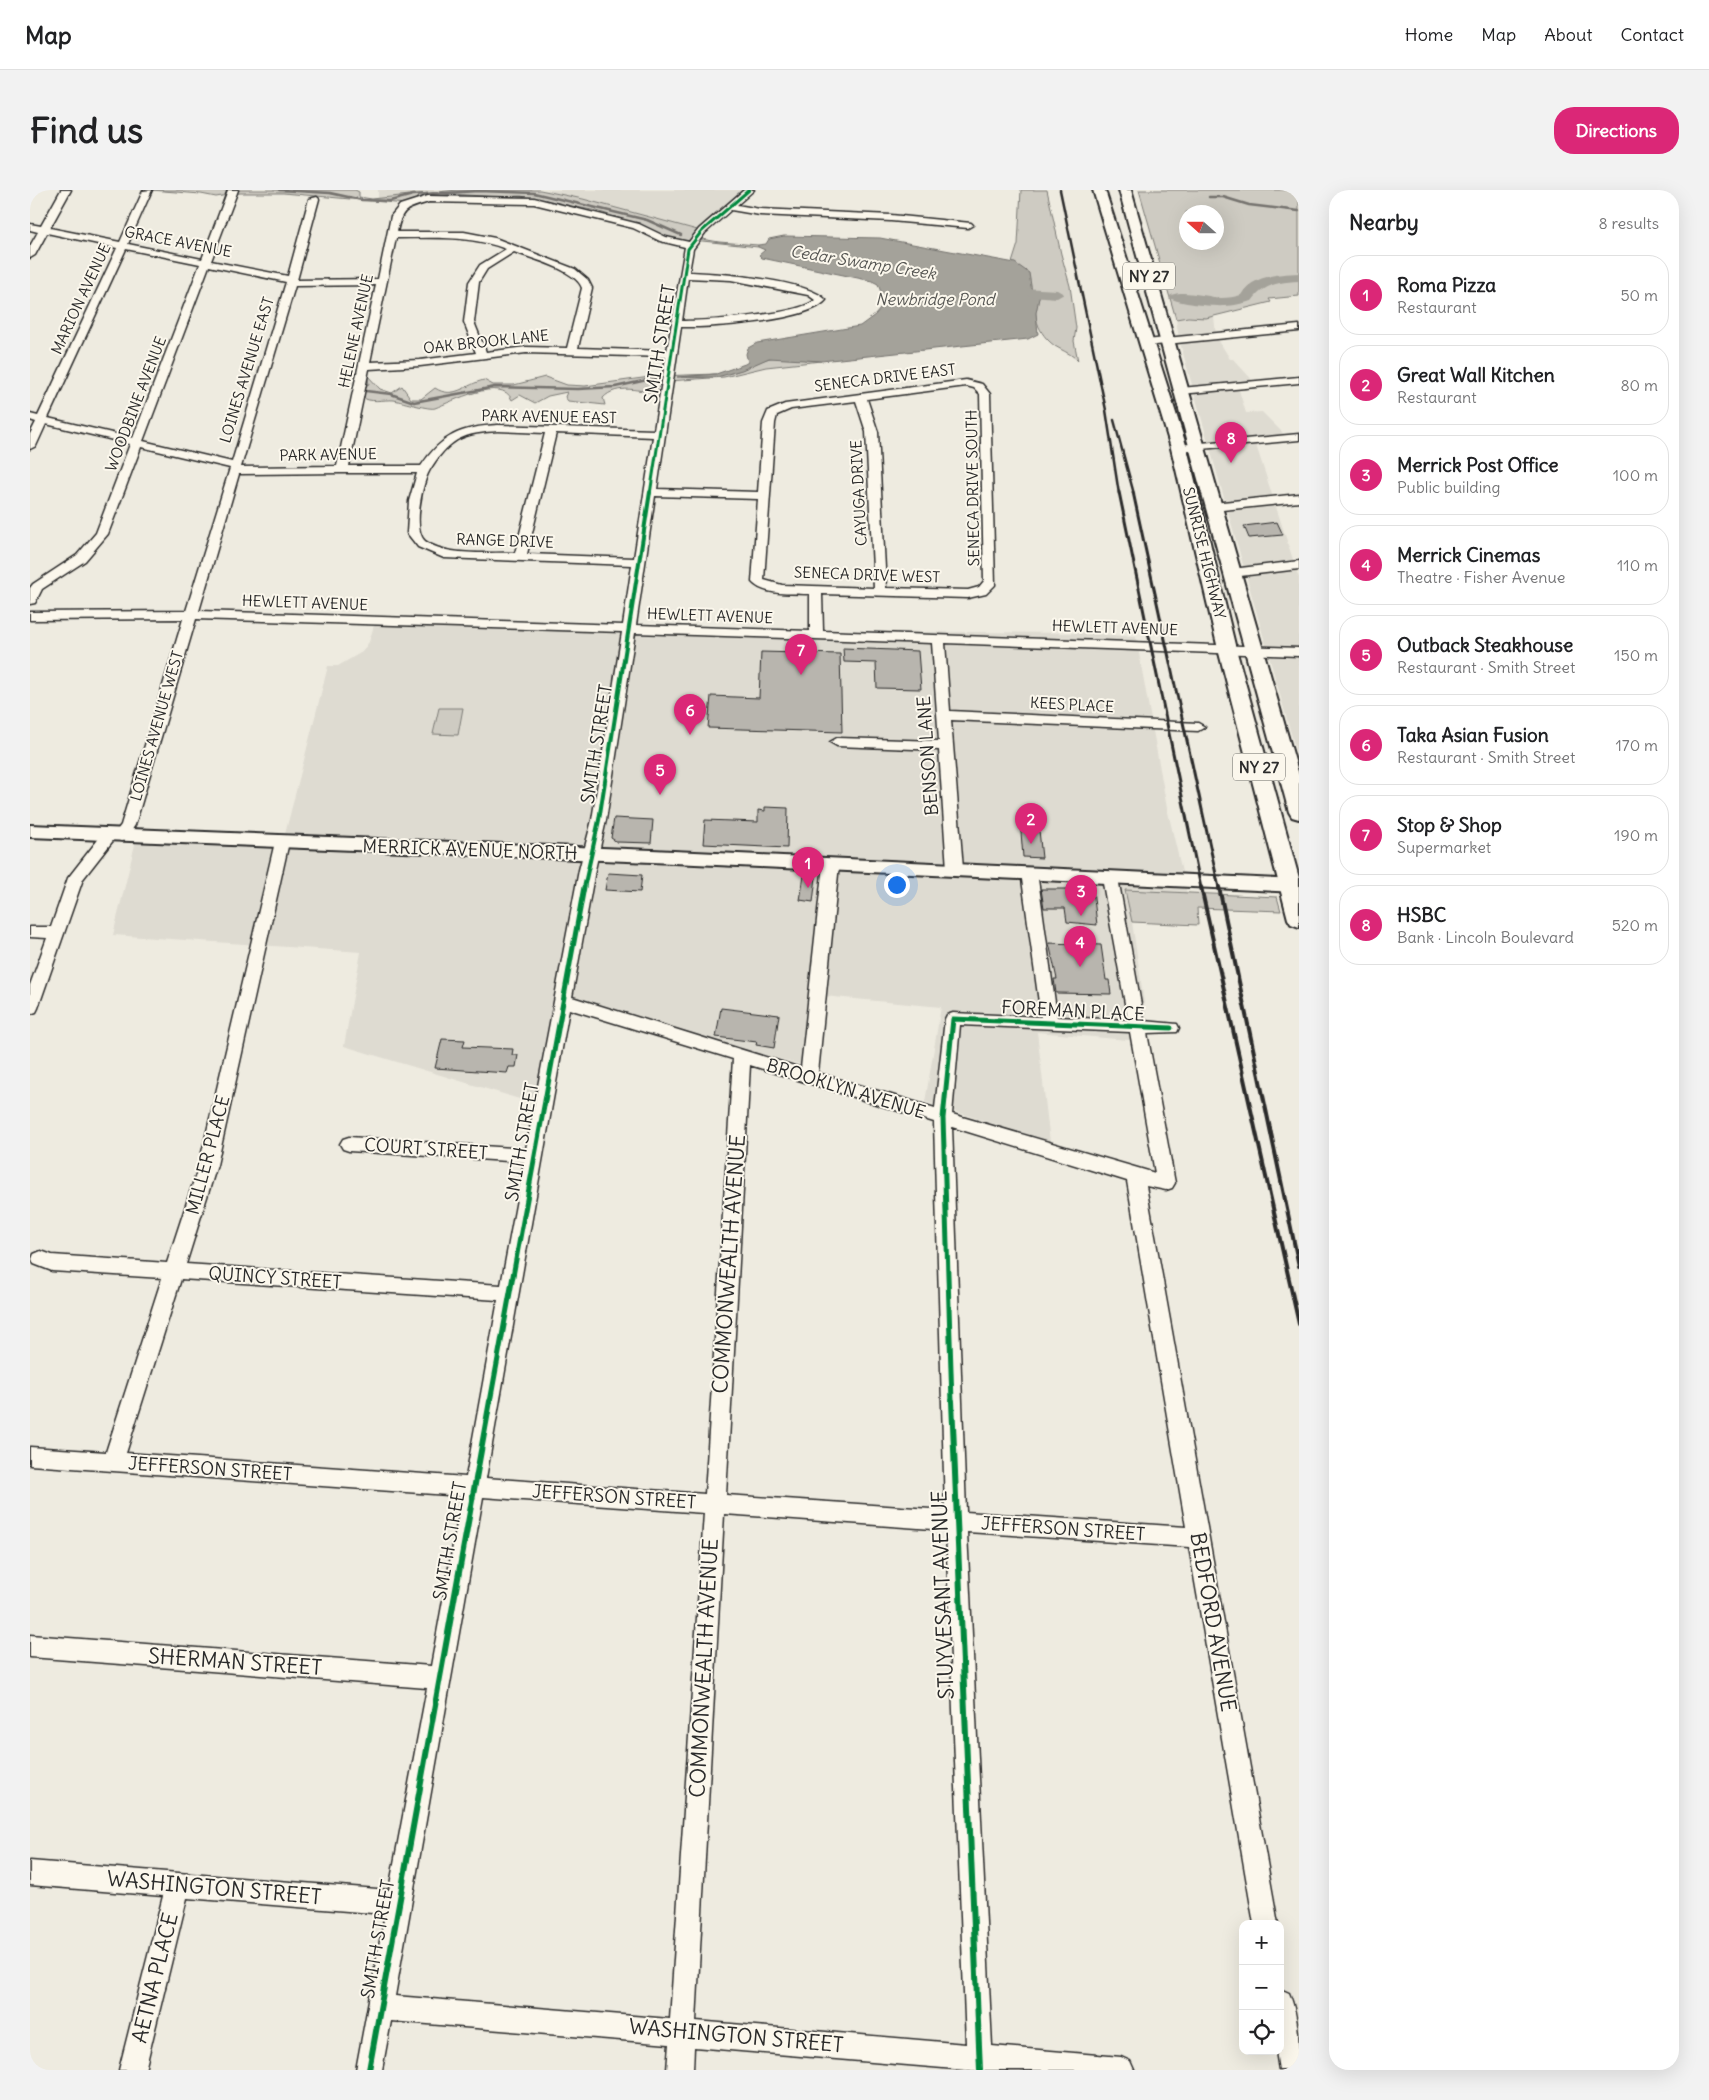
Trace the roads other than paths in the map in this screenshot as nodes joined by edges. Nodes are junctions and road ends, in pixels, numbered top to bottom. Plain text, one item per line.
1 (66, 190) edge
2 (234, 190) edge
3 (748, 190) edge
4 (1099, 190) edge
5 (1125, 190) edge
6 (148, 191) dead end
7 (314, 199) dead end
8 (729, 207) junction
9 (968, 225) dead end
10 (30, 227) edge
11 (44, 230) junction
12 (392, 235) junction
13 (690, 244) junction
14 (124, 246) junction
15 (513, 248) junction
16 (30, 255) edge
17 (206, 263) junction
18 (684, 275) junction
19 (291, 281) junction
20 (382, 282) junction
21 (677, 324) junction
22 (1299, 328) edge
23 (1166, 341) junction
24 (1146, 343) junction
25 (572, 350) junction
26 (672, 354) junction
27 (482, 355) junction
28 (364, 366) junction
29 (1299, 380) edge
30 (983, 390) joint
31 (1181, 392) junction
32 (860, 396) junction
33 (30, 417) edge
34 (42, 420) junction
35 (552, 430) junction
36 (660, 434) junction
37 (1299, 437) edge
38 (137, 443) junction
39 (30, 446) edge
40 (1188, 448) junction
41 (234, 469) junction
42 (424, 469) junction
43 (342, 470) junction
44 (650, 492) junction
45 (764, 496) junction
46 (1299, 498) edge
47 (1213, 507) junction
48 (520, 558) junction
49 (639, 562) junction
50 (1299, 565) edge
51 (1232, 573) junction
52 (33, 585) edge
53 (988, 587) joint
54 (816, 589) junction
55 (880, 591) junction
56 (30, 600) edge
57 (190, 615) junction
58 (30, 616) edge
59 (629, 630) junction
60 (817, 636) junction
61 (938, 640) junction
62 (1227, 649) junction
63 (1253, 650) junction
64 (1299, 652) edge
65 (944, 715) junction
66 (1198, 727) dead end
67 (837, 742) dead end
68 (946, 746) junction
69 (1299, 812) edge
70 (30, 832) edge
71 (115, 835) junction
72 (282, 842) junction
73 (592, 854) junction
74 (831, 864) junction
75 (956, 869) junction
76 (1029, 872) junction
77 (1110, 878) junction
78 (1295, 886) edge
79 (1299, 919) edge
80 (30, 932) edge
81 (56, 933) junction
82 (562, 1002) junction
83 (30, 1008) edge
84 (1050, 1024) junction
85 (1138, 1028) junction
86 (1171, 1028) dead end
87 (742, 1056) junction
88 (808, 1077) junction
89 (943, 1118) junction
90 (349, 1144) dead end
91 (534, 1156) junction
92 (1135, 1176) junction
93 (41, 1260) dead end
94 (175, 1272) junction
95 (509, 1293) junction
96 (30, 1456) edge
97 (113, 1462) junction
98 (473, 1488) junction
99 (714, 1504) junction
100 (956, 1521) junction
101 (1198, 1538) junction
102 (30, 1646) edge
103 (440, 1678) junction
104 (30, 1873) edge
105 (178, 1886) junction
106 (398, 1903) junction
107 (1265, 1920) edge
108 (380, 2007) junction
109 (1281, 2010) edge
110 (682, 2032) junction
111 (980, 2064) edge
112 (132, 2070) edge
113 (369, 2070) edge
114 (680, 2070) edge
115 (1122, 2070) edge
116 (1292, 2070) edge

1 - 11 street
2 - 17 street, WOODBINE AVENUE
3 - 8 street
4 - 24 highway, SUNRISE HIGHWAY / NY 27
5 - 23 highway, SUNRISE HIGHWAY / NY 27
6 - 14 street, MARION AVENUE
7 - 19 street, LOINES AVENUE EAST
8 - 9 street
8 - 13 street
10 - 11 street, GRACE AVENUE
11 - 14 street, GRACE AVENUE
11 - 16 street
12 - 13 street, HELENE AVENUE
12 - 15 street
12 - 20 street, HELENE AVENUE
13 - 18 street, SMITH STREET
14 - 17 street, GRACE AVENUE
14 - 34 street, MARION AVENUE
15 - 25 street
15 - 27 street
17 - 19 street, GRACE AVENUE
17 - 38 street, WOODBINE AVENUE
18 - 21 street, SMITH STREET
18 - 21 street
19 - 20 street, GRACE AVENUE
19 - 41 street, LOINES AVENUE EAST
20 - 28 street, HELENE AVENUE
21 - 26 street, SMITH STREET
22 - 23 street
23 - 24 street
23 - 31 highway, SUNRISE HIGHWAY / NY 27
24 - 40 highway, SUNRISE HIGHWAY / NY 27
25 - 26 street, OAK BROOK LANE
25 - 27 street, OAK BROOK LANE
26 - 36 street, SMITH STREET
27 - 28 street, OAK BROOK LANE
28 - 43 street, HELENE AVENUE
29 - 31 street
30 - 32 street, SENECA DRIVE EAST
30 - 53 street, SENECA DRIVE SOUTH
31 - 40 highway, SUNRISE HIGHWAY / NY 27
32 - 45 street, SENECA DRIVE EAST
32 - 55 street, CAYUGA DRIVE
33 - 34 street, PARK AVENUE
34 - 38 street, PARK AVENUE
34 - 39 street, MARION AVENUE
35 - 36 street, PARK AVENUE EAST
35 - 42 street, PARK AVENUE EAST
35 - 48 street
36 - 44 street, SMITH STREET
37 - 40 street
38 - 41 street, PARK AVENUE
38 - 52 street, WOODBINE AVENUE
40 - 47 highway, SUNRISE HIGHWAY / NY 27
40 - 62 highway, SUNRISE HIGHWAY / NY 27
41 - 43 street, PARK AVENUE
41 - 57 street, LOINES AVENUE EAST
42 - 43 street, PARK AVENUE
42 - 48 street, RANGE DRIVE
44 - 45 street
44 - 49 street, SMITH STREET
45 - 54 street, SENECA DRIVE WEST
46 - 47 street
47 - 51 highway, SUNRISE HIGHWAY / NY 27
48 - 49 street, RANGE DRIVE
49 - 59 street, SMITH STREET
50 - 51 street
51 - 63 highway, SUNRISE HIGHWAY / NY 27
52 - 56 street, WOODBINE AVENUE
53 - 55 street, SENECA DRIVE WEST
54 - 55 street, SENECA DRIVE WEST
54 - 60 street
57 - 58 street, HEWLETT AVENUE
57 - 59 street, HEWLETT AVENUE
57 - 71 street, LOINES AVENUE WEST
59 - 60 street, HEWLETT AVENUE
59 - 73 street, SMITH STREET
60 - 61 street, HEWLETT AVENUE
61 - 62 street, HEWLETT AVENUE
61 - 65 street, BENSON LANE
62 - 63 street, HEWLETT AVENUE
62 - 78 highway, SUNRISE HIGHWAY / NY 27
63 - 64 street, HEWLETT AVENUE
63 - 69 highway, SUNRISE HIGHWAY / NY 27
65 - 66 street, KEES PLACE
65 - 68 street, BENSON LANE
67 - 68 street
68 - 75 street, BENSON LANE
70 - 71 main road, MERRICK AVENUE NORTH
71 - 72 main road, MERRICK AVENUE NORTH
71 - 81 street, LOINES AVENUE WEST
72 - 73 main road, MERRICK AVENUE NORTH
72 - 94 street, MILLER PLACE
73 - 74 main road, MERRICK AVENUE NORTH
73 - 82 street, SMITH STREET
74 - 75 main road, MERRICK AVENUE NORTH
74 - 88 street
75 - 76 main road, MERRICK AVENUE NORTH
76 - 77 main road, MERRICK AVENUE NORTH
76 - 84 street
77 - 78 main road, MERRICK AVENUE NORTH
77 - 85 street
78 - 79 highway, SUNRISE HIGHWAY / NY 27
80 - 81 street
81 - 83 street, LOINES AVENUE WEST
82 - 87 street, BROOKLYN AVENUE
82 - 91 street, SMITH STREET
84 - 85 street, FOREMAN PLACE
84 - 89 street, FOREMAN PLACE
85 - 86 street, FOREMAN PLACE
85 - 92 street, BROOKLYN AVENUE
87 - 88 street, BROOKLYN AVENUE
87 - 99 street, COMMONWEALTH AVENUE
88 - 89 street, BROOKLYN AVENUE
89 - 92 street, BROOKLYN AVENUE
89 - 100 street, STUYVESANT AVENUE
90 - 91 street, COURT STREET
91 - 95 street, SMITH STREET
92 - 101 street, BEDFORD AVENUE
93 - 94 street, QUINCY STREET
94 - 95 street, QUINCY STREET
94 - 97 street, MILLER PLACE
95 - 98 street, SMITH STREET
96 - 97 street, JEFFERSON STREET
97 - 98 street, JEFFERSON STREET
98 - 99 street, JEFFERSON STREET
98 - 103 street, SMITH STREET
99 - 100 street, JEFFERSON STREET
99 - 110 street, COMMONWEALTH AVENUE
100 - 101 street, JEFFERSON STREET
100 - 111 street, STUYVESANT AVENUE
101 - 107 street, BEDFORD AVENUE
102 - 103 street, SHERMAN STREET
103 - 106 street, SMITH STREET
104 - 105 street, WASHINGTON STREET
105 - 106 street, WASHINGTON STREET
105 - 112 street, AETNA PLACE
106 - 108 street, SMITH STREET
108 - 110 street, WASHINGTON STREET
108 - 113 street, SMITH STREET
109 - 116 street
110 - 111 street, WASHINGTON STREET
110 - 114 street, COMMONWEALTH AVENUE
111 - 115 street, WASHINGTON STREET

